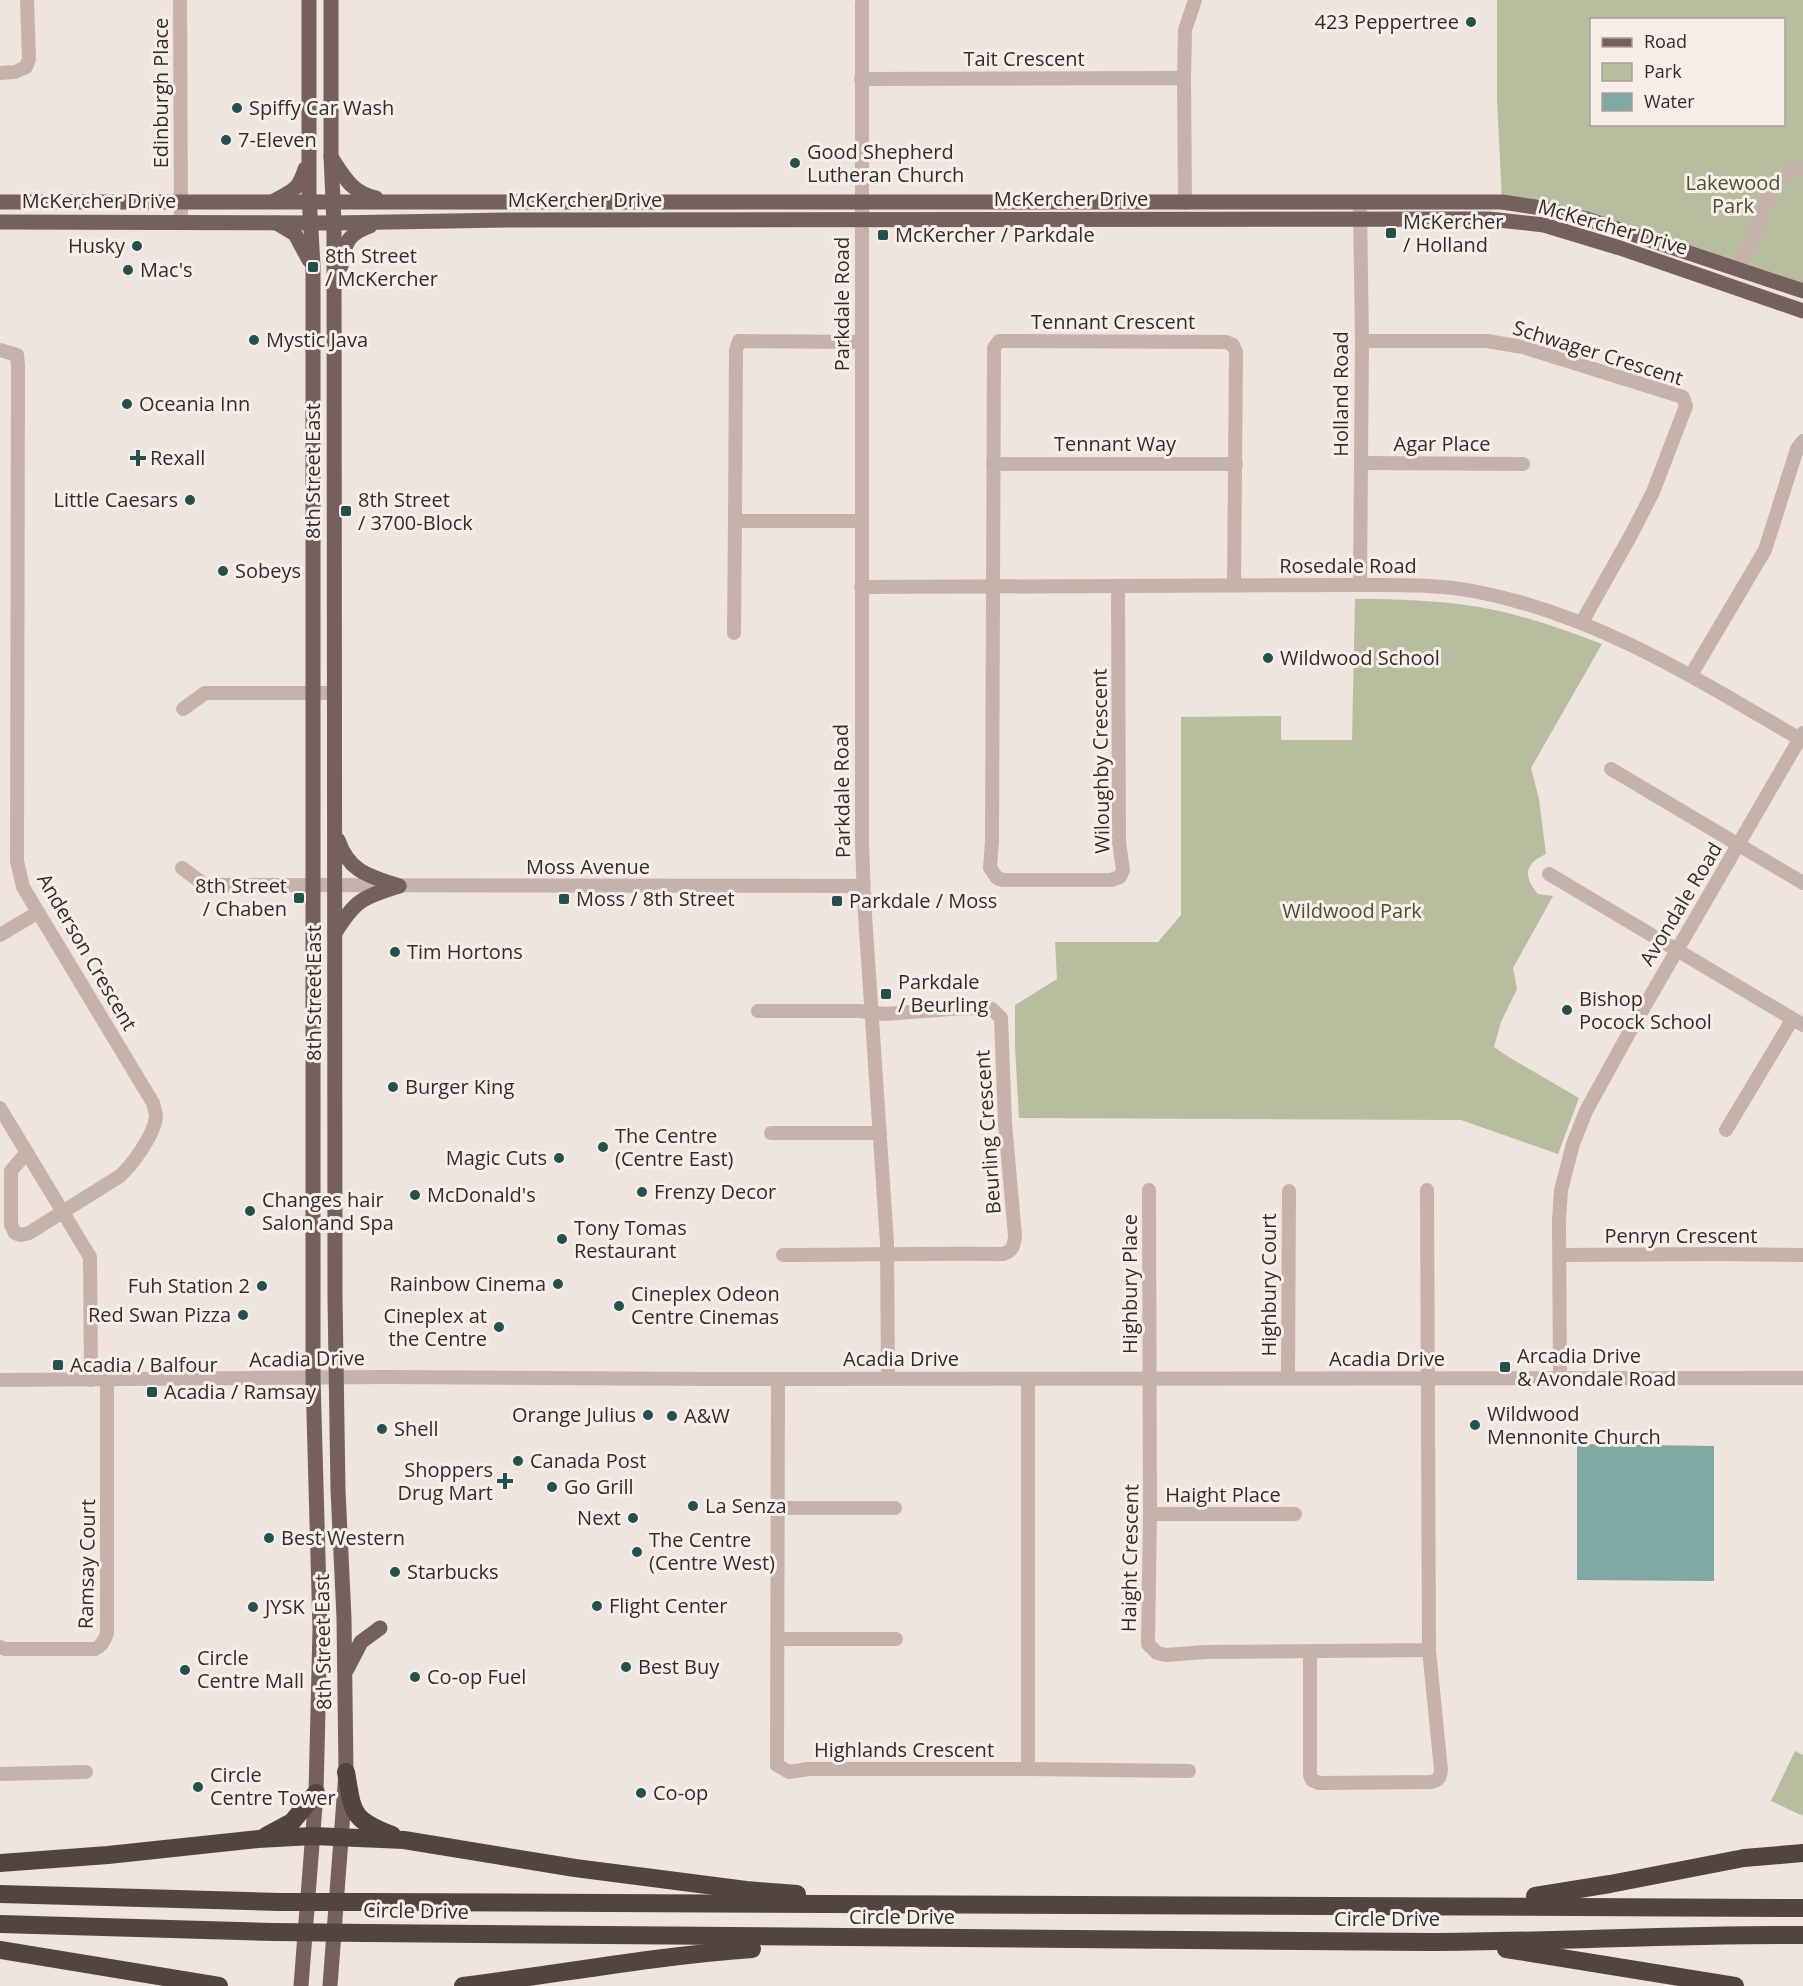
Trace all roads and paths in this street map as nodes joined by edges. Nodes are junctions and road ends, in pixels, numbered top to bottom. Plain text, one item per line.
1 (27, 0) edge
2 (180, 0) edge
3 (309, 0) edge
4 (331, 0) edge
5 (1194, 0) edge
6 (862, 3) dead end
7 (0, 73) edge
8 (1184, 78) junction
9 (861, 79) junction
10 (331, 156) junction
11 (309, 157) junction
12 (1803, 168) edge
13 (0, 202) edge
14 (181, 202) junction
15 (272, 202) junction
16 (309, 202) junction
17 (334, 202) junction
18 (393, 202) junction
19 (862, 202) junction
20 (1185, 203) junction
21 (1360, 203) junction
22 (862, 220) junction
23 (1360, 220) junction
24 (0, 222) edge
25 (181, 222) junction
26 (379, 222) junction
27 (277, 223) junction
28 (310, 223) junction
29 (334, 223) junction
30 (313, 267) junction
31 (1738, 269) junction
32 (1803, 291) edge
33 (334, 307) junction
34 (1803, 311) edge
35 (1362, 341) junction
36 (862, 342) junction
37 (0, 350) edge
38 (1803, 441) edge
39 (1360, 463) junction
40 (993, 464) junction
41 (1236, 464) junction
42 (1524, 464) dead end
43 (735, 521) junction
44 (861, 521) junction
45 (1234, 585) junction
46 (1360, 585) junction
47 (861, 587) junction
48 (992, 587) junction
49 (1118, 587) junction
50 (1582, 622) junction
51 (734, 633) dead end
52 (1691, 675) junction
53 (312, 693) junction
54 (334, 693) junction
55 (183, 709) dead end
56 (1802, 736) edge
57 (1611, 769) dead end
58 (335, 833) junction
59 (1738, 846) junction
60 (182, 868) dead end
61 (1549, 874) dead end
62 (1803, 883) edge
63 (313, 885) junction
64 (335, 885) junction
65 (399, 886) junction
66 (863, 886) junction
67 (37, 913) junction
68 (335, 933) junction
69 (0, 935) edge
70 (1676, 949) junction
71 (758, 1011) dead end
72 (872, 1012) junction
73 (1798, 1023) edge
74 (0, 1108) edge
75 (1726, 1130) dead end
76 (771, 1133) dead end
77 (880, 1133) junction
78 (27, 1152) junction
79 (1149, 1190) dead end
80 (1427, 1190) dead end
81 (1288, 1191) dead end
82 (63, 1211) junction
83 (887, 1254) junction
84 (783, 1255) dead end
85 (1560, 1255) junction
86 (1803, 1256) edge
87 (313, 1377) junction
88 (1560, 1377) junction
89 (336, 1378) junction
90 (888, 1378) junction
91 (1149, 1378) junction
92 (1288, 1378) junction
93 (1803, 1378) edge
94 (107, 1379) junction
95 (778, 1379) junction
96 (1028, 1379) junction
97 (1427, 1379) junction
98 (0, 1380) edge
99 (91, 1380) junction
100 (778, 1508) junction
101 (895, 1508) dead end
102 (1150, 1514) junction
103 (1295, 1514) dead end
104 (380, 1628) dead end
105 (778, 1639) junction
106 (896, 1639) dead end
107 (0, 1647) edge
108 (1429, 1650) junction
109 (1310, 1652) junction
110 (345, 1675) junction
111 (1028, 1769) junction
112 (1189, 1771) dead end
113 (86, 1772) dead end
114 (346, 1772) junction
115 (0, 1774) edge
116 (316, 1793) junction
117 (313, 1836) junction
118 (342, 1837) junction
119 (258, 1839) junction
120 (404, 1840) junction
121 (1803, 1853) edge
122 (0, 1863) edge
123 (0, 1894) edge
124 (1326, 1905) junction
125 (942, 1906) junction
126 (1803, 1908) edge
127 (0, 1924) edge
128 (1803, 1935) edge
129 (822, 1939) junction
130 (1433, 1942) junction
131 (0, 1950) edge
132 (210, 1984) edge
133 (225, 1986) edge
134 (301, 1986) edge
135 (330, 1986) edge
136 (463, 1986) edge
137 (1735, 1986) edge

1 - 7 street
2 - 14 street, Edinburgh Place
3 - 11 main road, 8th Street East
4 - 10 main road, 8th Street East
5 - 8 street
6 - 9 street
8 - 9 street, Tait Crescent
8 - 20 street
9 - 19 street
10 - 17 main road, 8th Street East
10 - 18 main road
11 - 15 main road
11 - 16 main road, 8th Street East
12 - 31 street
13 - 14 main road, McKercher Drive
14 - 15 main road, McKercher Drive
14 - 25 street, Edinburgh Place
15 - 16 main road, McKercher Drive
16 - 17 main road, McKercher Drive
16 - 28 main road, 8th Street East
17 - 18 main road, McKercher Drive
17 - 29 main road, 8th Street East
18 - 19 main road, McKercher Drive
19 - 20 main road, McKercher Drive
19 - 22 street, Parkdale Road
20 - 21 main road, McKercher Drive
21 - 23 street, Holland Road
21 - 31 main road, McKercher Drive
22 - 23 main road, McKercher Drive
22 - 26 main road, McKercher Drive
22 - 36 street, Parkdale Road
23 - 34 main road, McKercher Drive
23 - 35 street, Holland Road
24 - 25 main road, McKercher Drive
25 - 27 main road, McKercher Drive
26 - 29 main road, McKercher Drive
26 - 33 main road
27 - 28 main road, McKercher Drive
27 - 30 main road
28 - 29 main road, McKercher Drive
28 - 30 main road, 8th Street East
29 - 33 main road, 8th Street East
30 - 53 main road, 8th Street East
31 - 32 main road, McKercher Drive
33 - 54 main road, 8th Street East
35 - 39 street, Holland Road
35 - 50 street, Schwager Crescent
36 - 43 street
36 - 44 street, Parkdale Road
37 - 67 street, Anderson Crescent
38 - 52 street
39 - 42 street, Agar Place
39 - 46 street, Holland Road
40 - 41 street, Tennant Way
40 - 41 street, Tennant Crescent
40 - 48 street, Tennant Crescent
41 - 45 street, Tennant Crescent
43 - 44 street
43 - 51 street
44 - 47 street, Parkdale Road
45 - 46 street, Rosedale Road
45 - 49 street, Rosedale Road
46 - 50 street, Rosedale Road
47 - 48 street, Rosedale Road
47 - 66 street, Parkdale Road
48 - 49 street, Rosedale Road
48 - 49 street, Wiloughby Crescent
50 - 52 street, Rosedale Road
52 - 56 street, Rosedale Road
53 - 54 street
53 - 55 street
53 - 63 main road, 8th Street East
54 - 58 main road, 8th Street East
56 - 59 street, Avondale Road
57 - 59 street
58 - 64 main road, 8th Street East
58 - 65 main road
59 - 62 street
59 - 70 street, Avondale Road
60 - 63 street, Moss Avenue
61 - 70 street
63 - 64 street, Moss Avenue
63 - 87 main road, 8th Street East
64 - 65 street, Moss Avenue
64 - 68 main road, 8th Street East
65 - 66 street, Moss Avenue
65 - 68 main road
66 - 72 street, Parkdale Road
67 - 69 street
67 - 82 street, Anderson Crescent
68 - 89 main road, 8th Street East
70 - 73 street
70 - 85 street, Avondale Road
71 - 72 street, Beurling Crescent
72 - 77 street, Parkdale Road
72 - 83 street, Beurling Crescent
73 - 75 street
74 - 78 street
76 - 77 street
77 - 83 street, Parkdale Road
78 - 82 street
78 - 82 street, Anderson Crescent
79 - 91 street, Highbury Place
80 - 97 street
81 - 92 street, Highbury Court
82 - 99 street
83 - 84 street, Beurling Crescent
83 - 90 street, Parkdale Road
85 - 86 street, Penryn Crescent
85 - 88 street, Avondale Road
87 - 89 street, Acadia Drive
87 - 94 street, Acadia Drive
87 - 116 main road, 8th Street East
88 - 93 street, Acadia Drive
88 - 97 street, Acadia Drive
89 - 95 street, Acadia Drive
89 - 110 main road, 8th Street East
90 - 95 street, Acadia Drive
90 - 96 street, Acadia Drive
91 - 92 street, Acadia Drive
91 - 96 street, Acadia Drive
91 - 102 street, Haight Crescent
92 - 97 street, Acadia Drive
94 - 99 street, Acadia Drive
94 - 107 street, Ramsay Court
95 - 100 street, Highlands Crescent
96 - 111 street
97 - 108 street
98 - 99 street, Acadia Drive
100 - 101 street
100 - 105 street, Highlands Crescent
102 - 103 street, Haight Place
102 - 109 street, Haight Crescent
104 - 110 main road
105 - 106 street
105 - 111 street, Highlands Crescent
108 - 109 street, Haight Crescent
108 - 109 street
110 - 114 main road, 8th Street East
111 - 112 street
113 - 115 street
114 - 118 main road, 8th Street East
114 - 120 highway
116 - 117 main road, 8th Street East
116 - 119 highway
117 - 118 highway
117 - 119 highway
117 - 134 main road, 8th Street East
118 - 120 highway
118 - 135 main road, 8th Street East
119 - 122 highway
120 - 125 highway
121 - 124 highway
123 - 125 highway, Circle Drive, bridge
124 - 125 highway, Circle Drive
124 - 126 highway, Circle Drive
127 - 129 highway, Circle Drive, bridge
128 - 130 highway, Circle Drive
129 - 130 highway, Circle Drive
129 - 136 highway
130 - 137 highway
131 - 132 highway
132 - 133 highway

